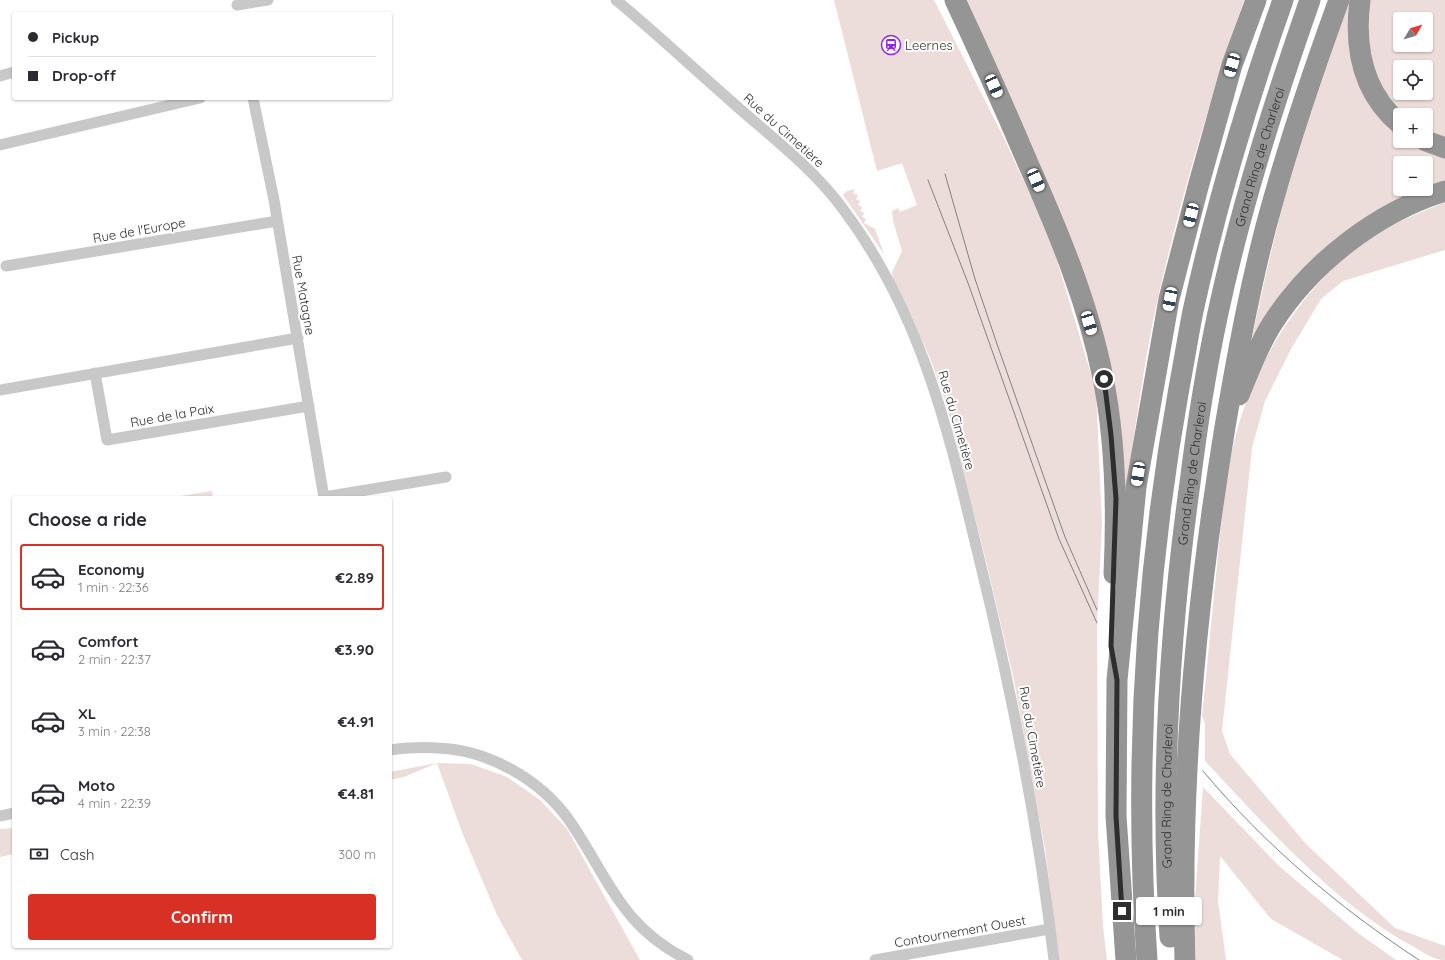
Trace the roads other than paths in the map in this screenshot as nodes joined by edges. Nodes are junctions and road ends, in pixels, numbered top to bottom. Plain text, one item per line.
1 (268, 0) edge
2 (616, 0) edge
3 (955, 0) edge
4 (1256, 0) edge
5 (1283, 0) edge
6 (1310, 0) edge
7 (1339, 0) edge
8 (1360, 0) edge
9 (236, 6) edge
10 (12, 73) edge
11 (0, 76) edge
12 (191, 100) edge
13 (253, 100) edge
14 (1393, 118) edge
15 (1433, 144) edge
16 (0, 145) edge
17 (1445, 148) edge
18 (1445, 191) edge
19 (277, 221) junction
20 (6, 266) dead end
21 (298, 338) junction
22 (95, 373) junction
23 (0, 390) edge
24 (309, 406) junction
25 (1225, 427) junction
26 (446, 477) dead end
27 (324, 496) edge
28 (336, 496) edge
29 (1117, 680) junction
30 (392, 750) edge
31 (12, 813) edge
32 (0, 816) edge
33 (1050, 929) junction
34 (688, 960) edge
35 (875, 960) edge
36 (1054, 960) edge
37 (1126, 960) edge
38 (1147, 960) edge
39 (1172, 960) edge
40 (1185, 960) edge

1 - 9 street
2 - 33 street, Rue du Cimetière
3 - 29 highway
4 - 29 highway
5 - 38 highway, Grand Ring de Charleroi
6 - 39 highway, Grand Ring de Charleroi
7 - 25 highway
8 - 14 highway
10 - 11 street
12 - 16 street
13 - 19 street, Rue Matagne
15 - 17 highway
18 - 25 highway
19 - 20 street, Rue de l'Europe
19 - 21 street, Rue Matagne
21 - 22 street
21 - 24 street, Rue Matagne
22 - 23 street
22 - 24 street, Rue de la Paix
24 - 27 street, Rue Matagne
25 - 40 highway
26 - 28 street, Rue Matagne
29 - 37 highway
30 - 34 street
31 - 32 street
33 - 35 street, Contournement Ouest
33 - 36 street, Rue du Cimetière

